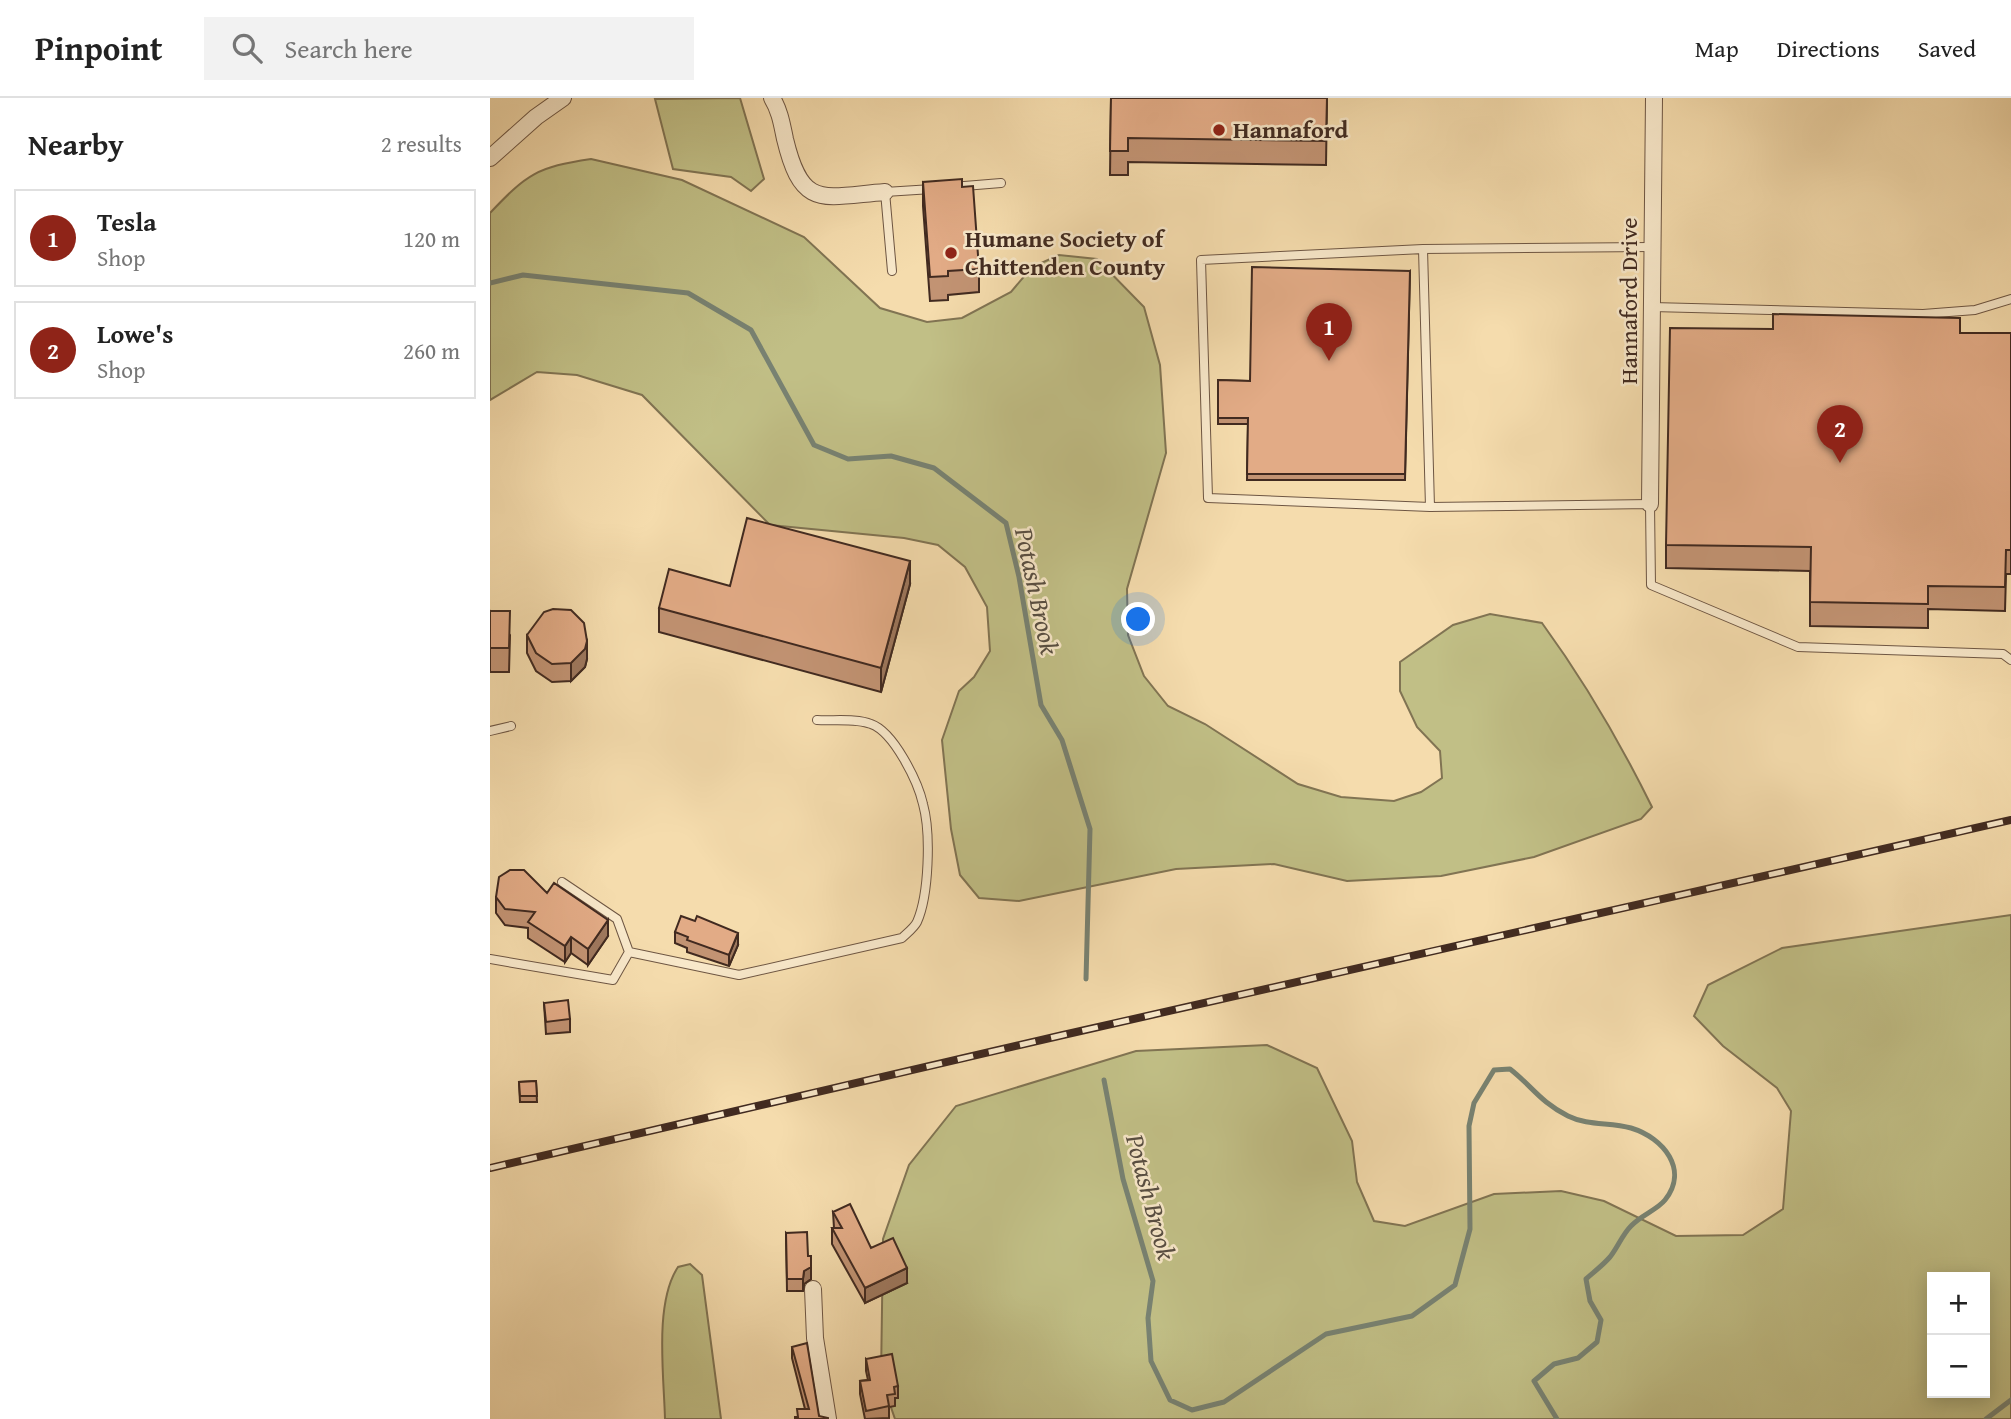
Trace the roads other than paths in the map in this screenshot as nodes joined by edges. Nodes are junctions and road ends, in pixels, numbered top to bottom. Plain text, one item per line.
1 (563, 98) edge
2 (772, 98) edge
3 (1654, 98) edge
4 (490, 158) edge
5 (1002, 183) dead end
6 (886, 192) junction
7 (1653, 247) junction
8 (1423, 249) junction
9 (892, 271) dead end
10 (2011, 299) edge
11 (1652, 307) junction
12 (1650, 504) junction
13 (1430, 508) junction
14 (2011, 660) edge
15 (817, 720) dead end
16 (511, 726) dead end
17 (490, 731) edge
18 (562, 882) dead end
19 (629, 953) junction
20 (490, 959) edge
21 (813, 1289) dead end
22 (828, 1419) edge

1 - 4 street
2 - 6 street
3 - 7 street, Hannaford Drive
5 - 6 lane
6 - 9 lane
7 - 8 lane
7 - 11 street, Hannaford Drive
8 - 13 lane
8 - 13 lane
10 - 11 lane
11 - 12 street, Hannaford Drive
12 - 13 lane
12 - 14 lane
15 - 19 lane
16 - 17 lane
18 - 19 lane
19 - 20 lane
21 - 22 street

